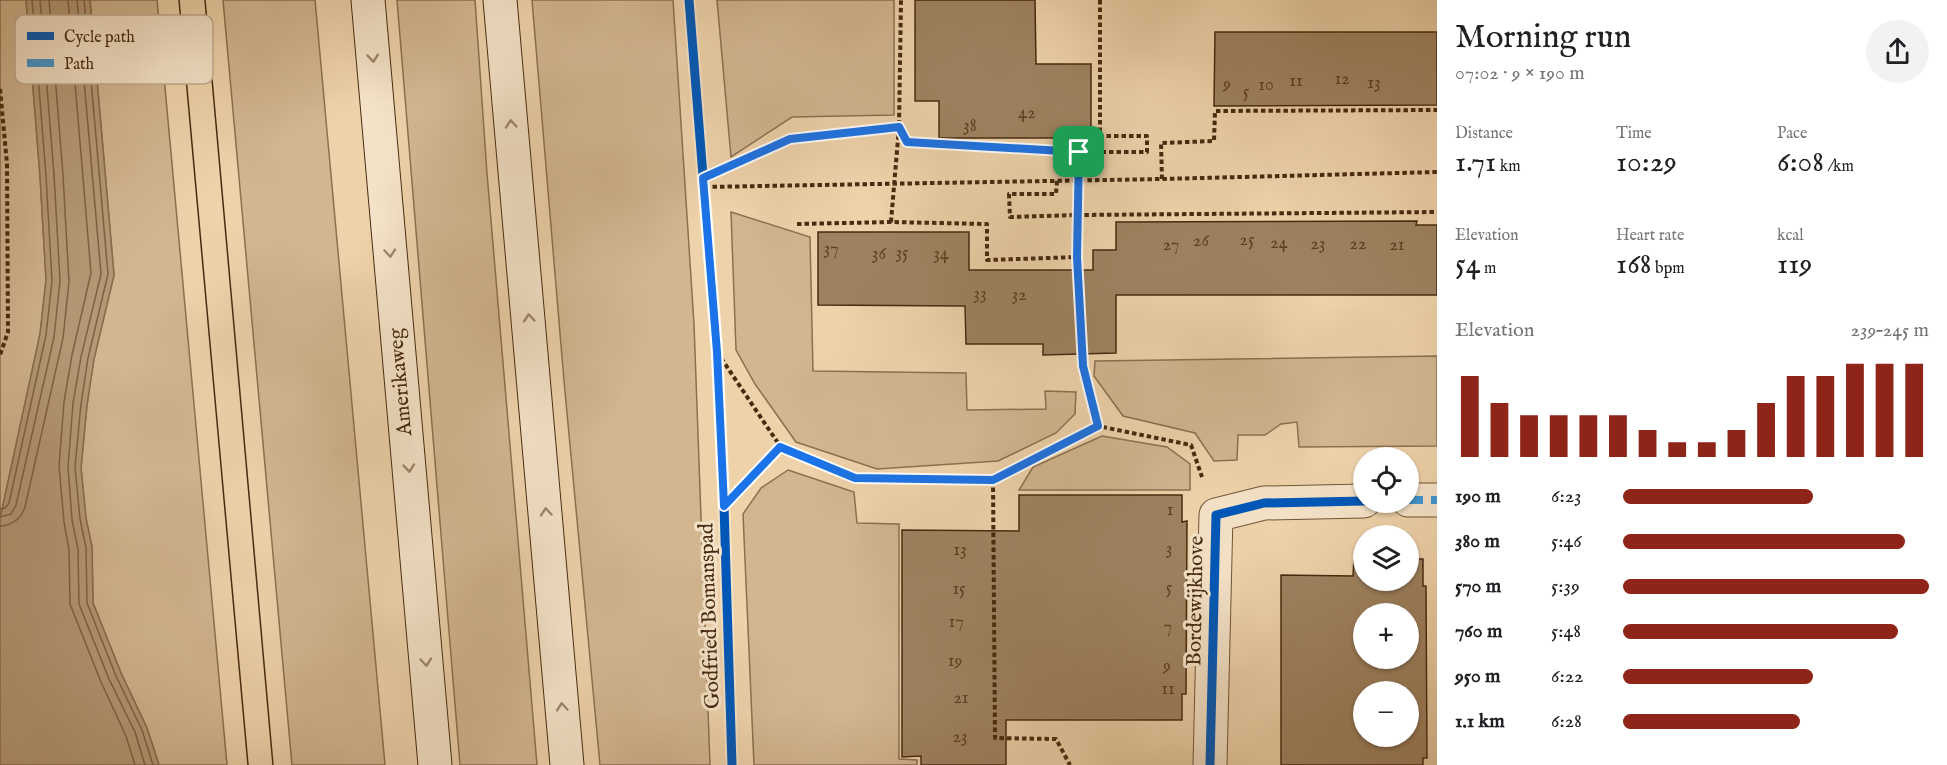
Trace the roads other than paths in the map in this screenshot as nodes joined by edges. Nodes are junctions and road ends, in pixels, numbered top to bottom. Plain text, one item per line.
1 (368, 0) edge
2 (500, 0) edge
3 (1419, 500) edge
4 (1437, 500) edge
5 (1353, 501) edge
6 (435, 765) edge
7 (567, 765) edge
8 (1210, 765) edge

1 -> 6 main road, Amerikaweg
7 -> 2 main road
3 - 4 main road
5 - 8 main road, Bordewijkhove

